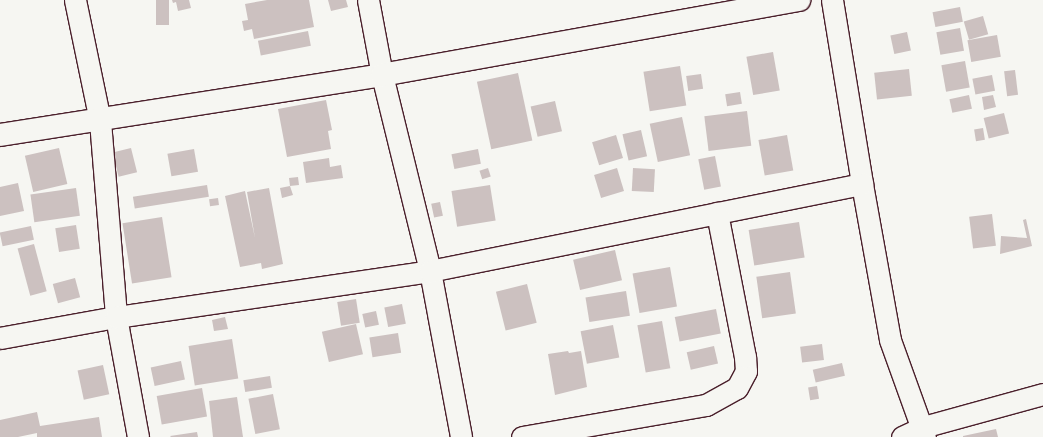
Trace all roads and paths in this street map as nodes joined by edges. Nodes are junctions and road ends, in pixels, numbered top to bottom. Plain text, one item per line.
1 (75, 0) edge
2 (368, 0) edge
3 (799, 0) edge
4 (832, 0) edge
5 (382, 75) junction
6 (100, 121) junction
7 (0, 135) edge
8 (862, 184) junction
9 (717, 213) junction
10 (430, 271) junction
11 (116, 317) junction
12 (0, 338) edge
13 (1043, 394) edge
14 (924, 432) edge
15 (138, 437) edge
16 (461, 437) edge
17 (522, 437) edge
18 (902, 437) edge

1 - 6 street
2 - 5 street
3 - 5 main road
4 - 8 street
5 - 6 main road
5 - 10 street
6 - 7 main road
6 - 11 street
8 - 9 street
8 - 14 street
9 - 10 street
9 - 17 street
10 - 11 street
10 - 16 street
11 - 12 street
11 - 15 street
13 - 14 street
14 - 18 street

